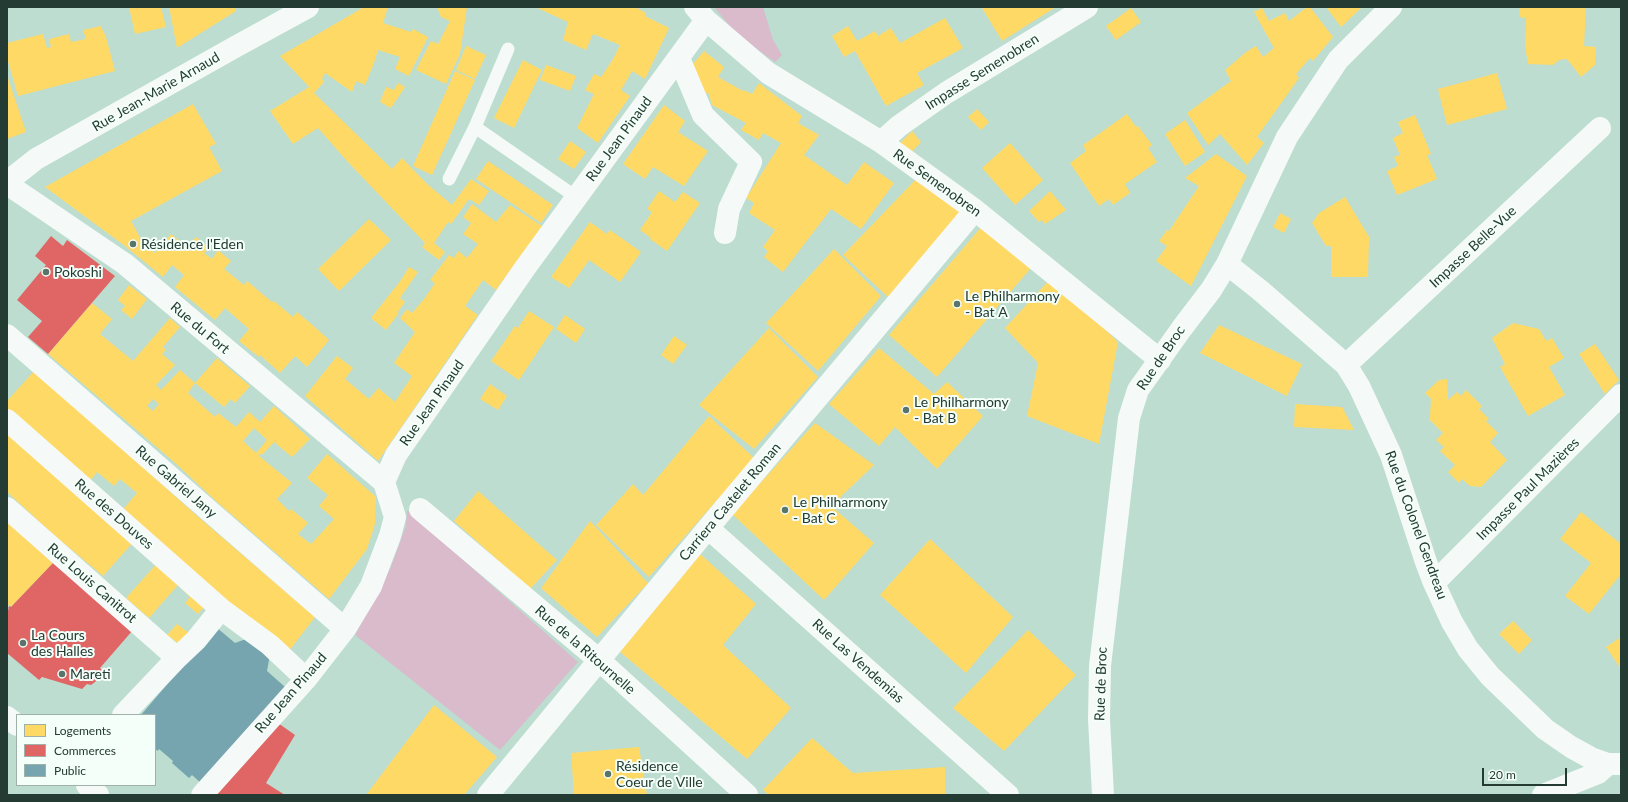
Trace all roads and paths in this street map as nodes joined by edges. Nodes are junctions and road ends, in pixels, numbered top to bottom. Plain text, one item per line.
1 (308, 7) edge
2 (1087, 7) edge
3 (1391, 7) edge
4 (700, 13) edge
5 (508, 49) dead end
6 (679, 58) junction
7 (475, 127) junction
8 (1600, 128) dead end
9 (881, 142) junction
10 (450, 180) dead end
11 (7, 183) edge
12 (576, 198) junction
13 (975, 210) junction
14 (725, 233) dead end
15 (1227, 264) junction
16 (7, 335) edge
17 (1160, 360) junction
18 (1346, 365) junction
19 (1621, 395) edge
20 (7, 420) edge
21 (384, 482) junction
22 (7, 508) edge
23 (420, 509) dead end
24 (708, 528) junction
25 (1434, 583) junction
26 (221, 609) junction
27 (345, 629) junction
28 (177, 658) junction
29 (599, 660) junction
30 (306, 679) junction
31 (124, 714) edge
32 (7, 717) edge
33 (16, 724) edge
34 (1615, 764) edge
35 (88, 786) edge
36 (98, 795) edge
37 (202, 795) edge
38 (488, 795) edge
39 (746, 795) edge
40 (1008, 795) edge
41 (1103, 795) edge
42 (1543, 795) edge

1 - 11 street, Rue Jean-Marie Arnaud
2 - 9 street, Impasse Semenobren
3 - 15 street, Rue de Broc
4 - 6 street, Rue Jean Pinaud
4 - 9 street, Rue Semenobren
5 - 7 lane
6 - 12 street, Rue Jean Pinaud
6 - 14 street
7 - 10 lane
7 - 12 lane
8 - 18 street, Impasse Belle-Vue
9 - 13 street, Rue Semenobren
11 - 21 street, Rue du Fort
12 - 21 street, Rue Jean Pinaud
13 - 17 street, Rue Semenobren
13 - 24 street, Carriera Castelet Roman
15 - 17 street, Rue de Broc
15 - 18 street, Rue du Colonel Gendreau
16 - 27 street, Rue Gabriel Jany
17 - 41 street, Rue de Broc
18 - 25 street, Rue du Colonel Gendreau
19 - 25 street, Impasse Paul Mazières
20 - 26 street, Rue des Douves
21 - 27 street, Rue Jean Pinaud
22 - 28 street, Rue Louis Canitrot
23 - 29 street, Rue de la Ritournelle
24 - 29 street, Carriera Castelet Roman
24 - 40 street, Rue Las Vendemias
25 - 34 street, Rue du Colonel Gendreau
26 - 28 street
26 - 30 street, Rue des Douves
27 - 30 street, Rue Jean Pinaud
28 - 31 street
29 - 38 street, Carriera Castelet Roman
29 - 39 street, Rue de la Ritournelle
30 - 37 street, Rue Jean Pinaud
32 - 33 street
34 - 42 street
35 - 36 street

